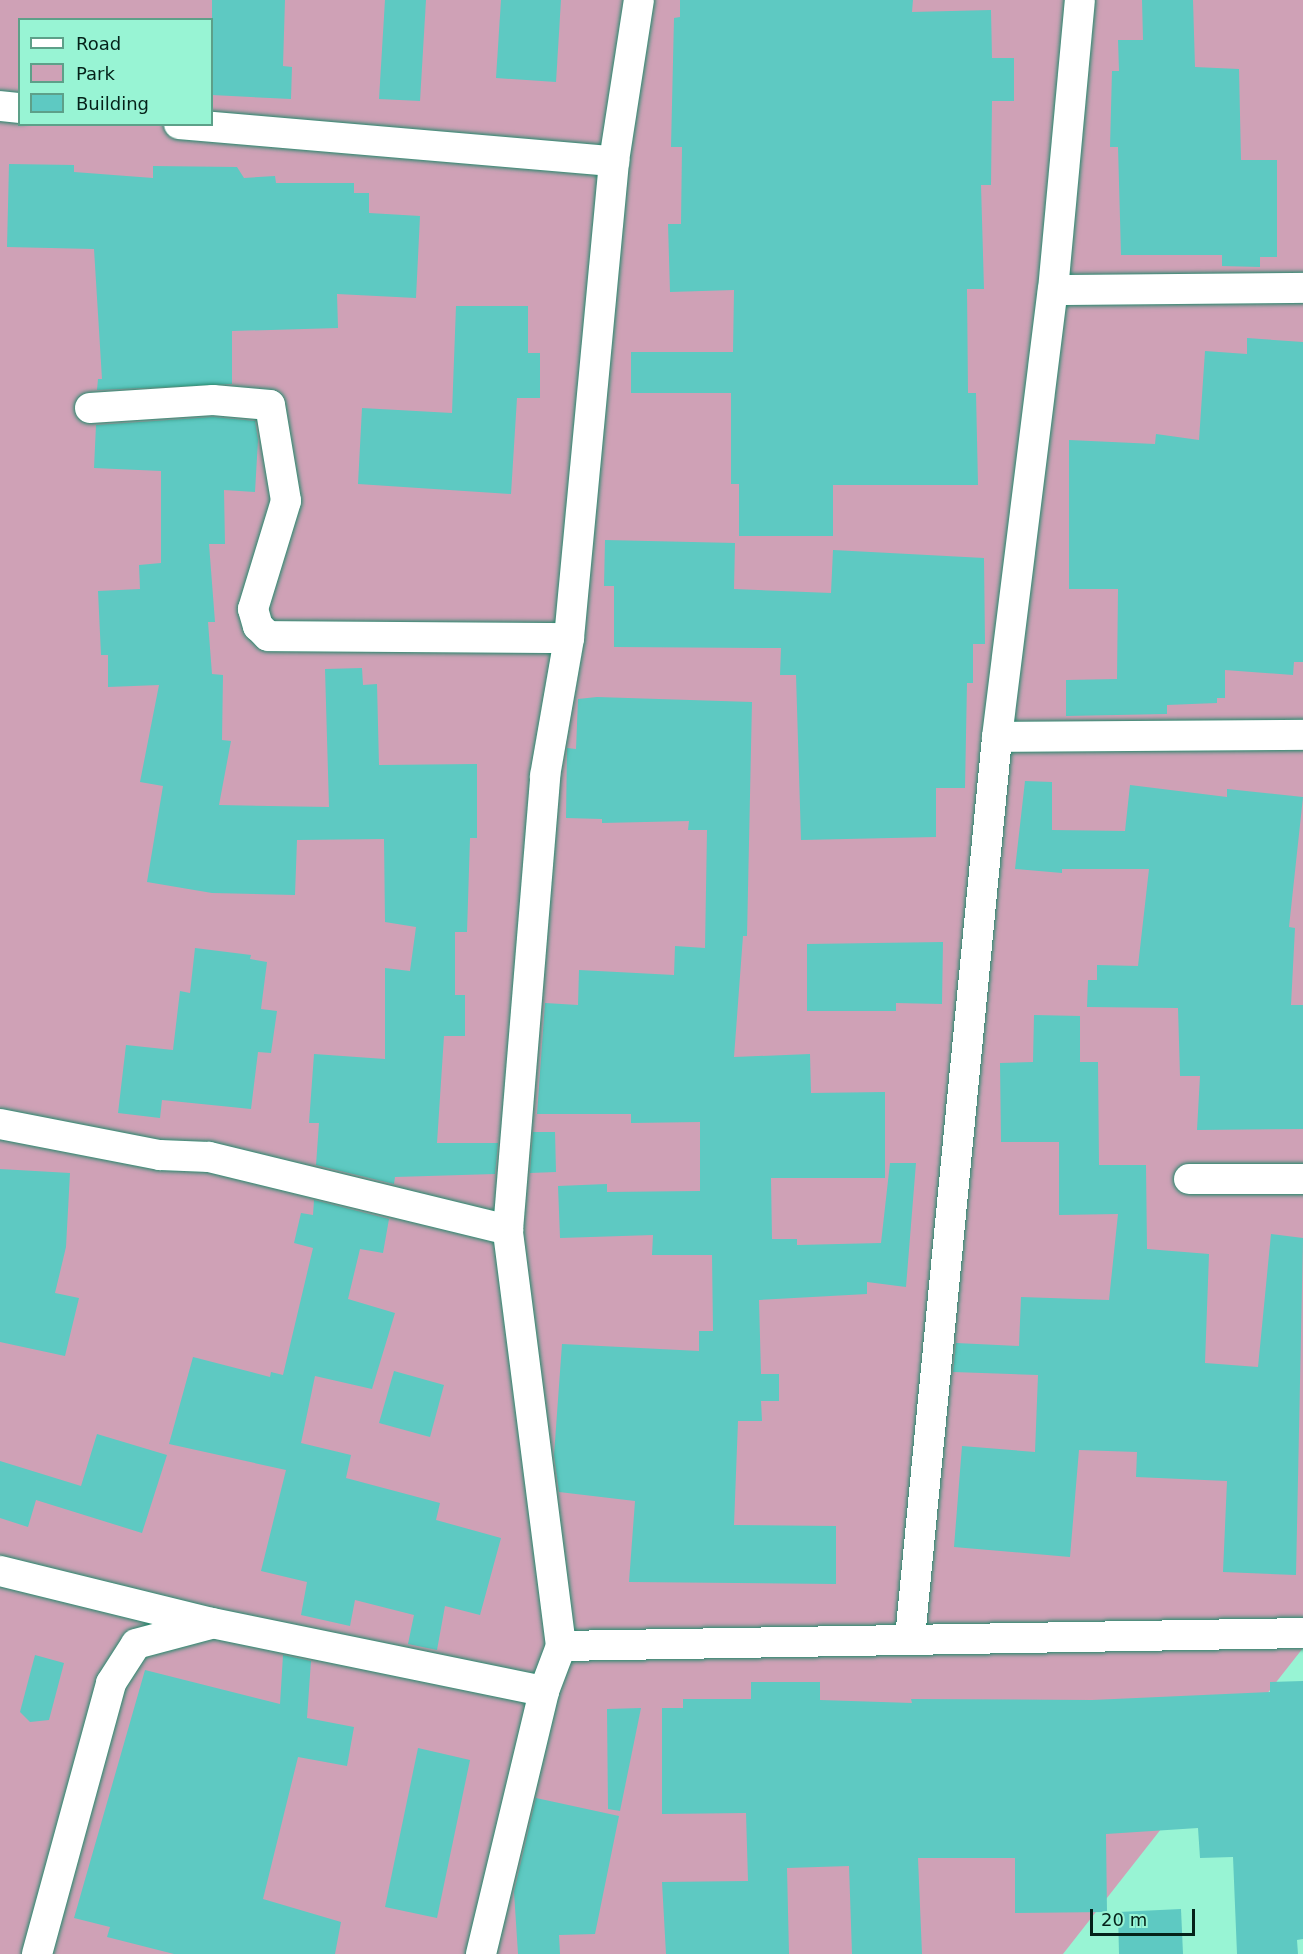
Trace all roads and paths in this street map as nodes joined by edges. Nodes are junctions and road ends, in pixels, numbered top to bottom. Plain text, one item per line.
1 (639, 0) edge
2 (1080, 0) edge
3 (0, 106) edge
4 (18, 108) edge
5 (203, 126) edge
6 (614, 161) junction
7 (1303, 288) edge
8 (1053, 290) junction
9 (90, 408) dead end
10 (569, 638) junction
11 (1303, 735) edge
12 (997, 737) junction
13 (0, 1124) edge
14 (1190, 1179) dead end
15 (1303, 1179) edge
16 (508, 1230) junction
17 (0, 1571) edge
18 (212, 1623) junction
19 (1303, 1633) edge
20 (910, 1638) junction
21 (561, 1646) junction
22 (544, 1691) junction
23 (37, 1954) edge
24 (481, 1954) edge

1 - 6 street
2 - 8 street
3 - 4 street
5 - 6 street
6 - 10 street
7 - 8 street
8 - 12 street
9 - 10 street
10 - 16 street
11 - 12 street
12 - 20 street
13 - 16 street
14 - 15 street
16 - 21 street
17 - 18 street
18 - 22 street
18 - 23 street
19 - 20 street
20 - 21 street
21 - 22 street
22 - 24 street

